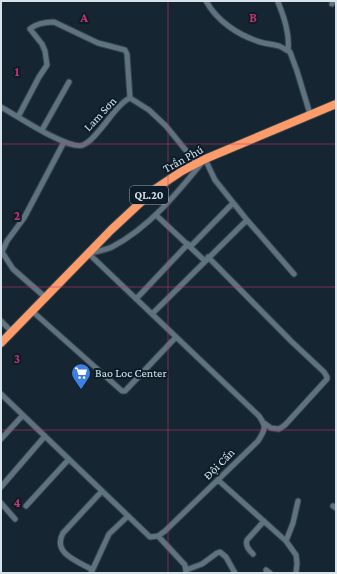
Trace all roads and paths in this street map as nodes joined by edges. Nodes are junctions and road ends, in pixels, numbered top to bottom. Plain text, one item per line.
1 (206, 1) edge
2 (278, 2) edge
3 (288, 51) junction
4 (69, 82) dead end
5 (130, 98) junction
6 (336, 104) edge
7 (2, 109) edge
8 (310, 114) junction
9 (18, 117) junction
10 (42, 130) junction
11 (64, 142) junction
12 (206, 159) junction
13 (197, 164) junction
14 (234, 203) junction
15 (156, 215) junction
16 (247, 220) junction
17 (189, 246) junction
18 (88, 253) junction
19 (207, 259) junction
20 (294, 274) dead end
21 (45, 298) junction
22 (136, 299) junction
23 (32, 311) junction
24 (152, 314) junction
25 (1, 321) edge
26 (12, 332) junction
27 (176, 337) junction
28 (1, 344) edge
29 (1, 394) edge
30 (24, 415) junction
31 (264, 423) junction
32 (45, 436) junction
33 (1, 439) edge
34 (69, 459) junction
35 (218, 480) junction
36 (1, 487) edge
37 (102, 491) junction
38 (298, 501) dead end
39 (1, 504) edge
40 (26, 506) dead end
41 (128, 516) junction
42 (16, 519) dead end
43 (264, 521) junction
44 (158, 536) junction
45 (286, 541) junction
46 (253, 554) dead end
47 (91, 571) edge
48 (186, 571) edge
49 (235, 573) edge
50 (296, 573) edge

1 - 3 street
2 - 3 street
3 - 8 street
4 - 10 street
5 - 9 street
5 - 11 street, Lam Sơn
5 - 13 street, Lam Sơn
6 - 8 highway, Trần Phú / QL.20
7 - 9 street, Lam Sơn
8 - 12 highway, Trần Phú / QL.20
9 - 10 street, Lam Sơn
10 - 11 street, Lam Sơn
11 - 21 street
12 - 13 highway, Trần Phú / QL.20
12 - 14 street
12 - 15 street
13 - 18 highway, Trần Phú / QL.20
14 - 16 street
14 - 17 street
15 - 17 street
15 - 18 street
16 - 19 street
16 - 20 street
17 - 19 street
17 - 22 street
18 - 21 highway, Trần Phú / QL.20
18 - 22 street
19 - 24 street
19 - 31 street
21 - 23 highway, Trần Phú / QL.20
22 - 24 street
23 - 26 highway, Trần Phú / QL.20
23 - 27 street
24 - 27 street
25 - 26 street
26 - 28 highway, Trần Phú / QL.20
27 - 31 street
29 - 30 street
30 - 32 street
30 - 33 street
31 - 35 street, Đội Cấn
32 - 34 street
32 - 36 street
34 - 37 street
34 - 40 street
35 - 43 street
35 - 44 street, Đội Cấn
37 - 41 street
37 - 47 street
38 - 45 street
39 - 42 street
41 - 44 street
41 - 47 street
43 - 45 street
43 - 46 street
44 - 48 street
45 - 50 street
48 - 49 street

